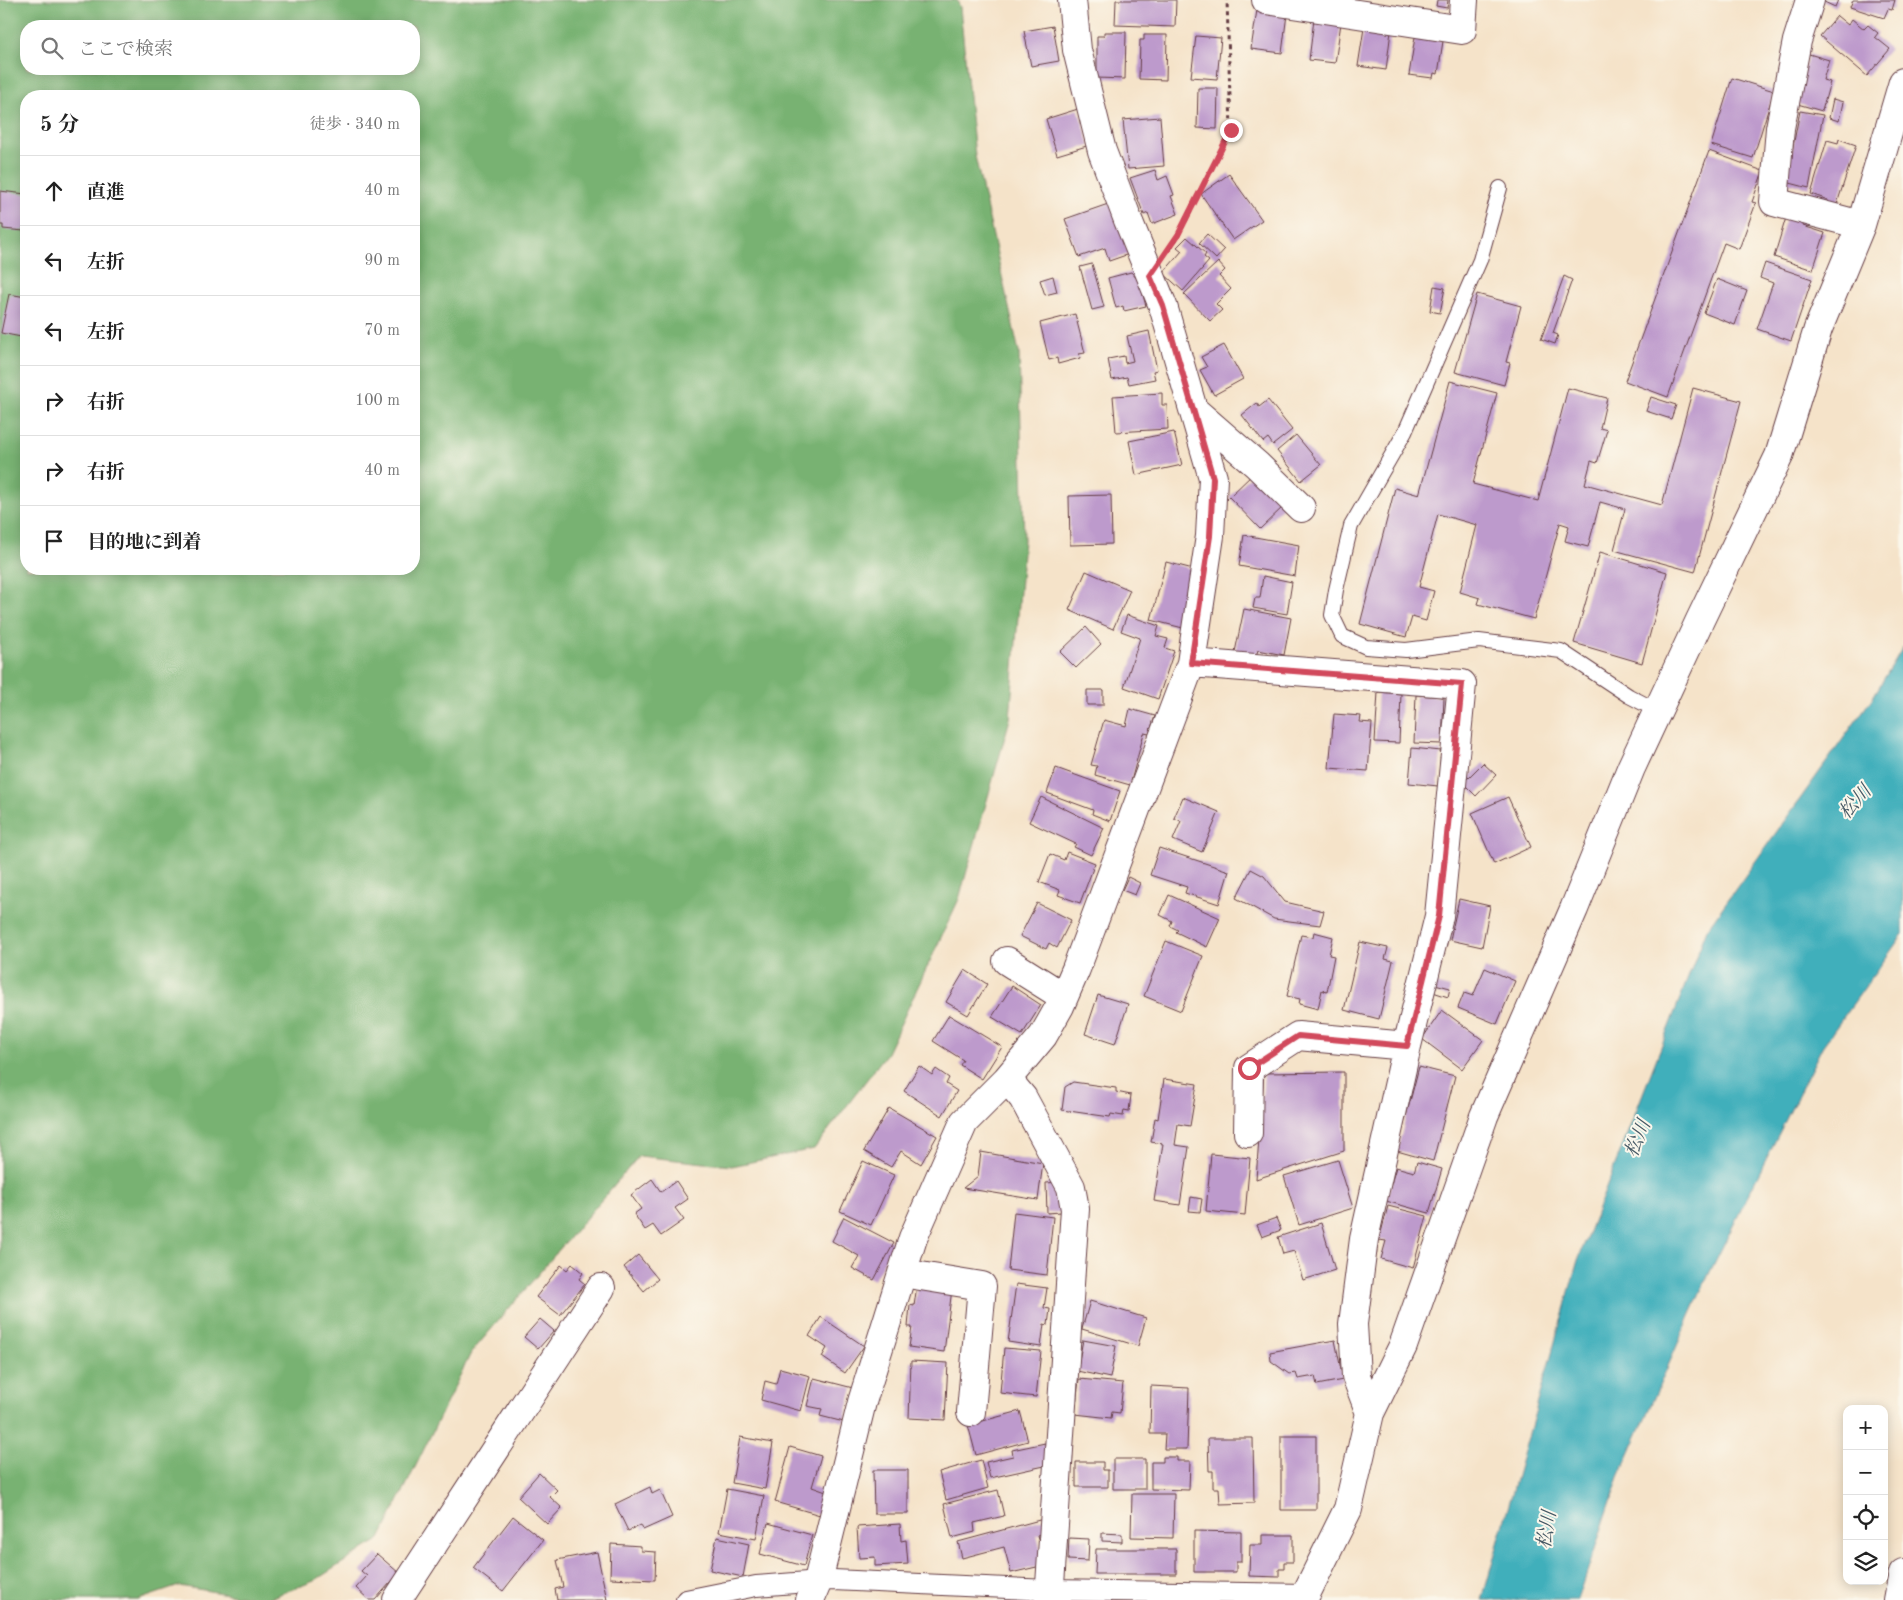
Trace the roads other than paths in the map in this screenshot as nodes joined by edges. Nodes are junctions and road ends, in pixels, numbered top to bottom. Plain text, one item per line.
1 (1072, 0) edge
2 (1266, 0) edge
3 (1464, 0) edge
4 (1810, 0) edge
5 (1903, 82) edge
6 (1500, 188) dead end
7 (1861, 225) junction
8 (1195, 411) junction
9 (1301, 508) dead end
10 (1191, 663) junction
11 (1658, 711) junction
12 (1007, 961) dead end
13 (1064, 997) junction
14 (1407, 1046) junction
15 (1007, 1080) junction
16 (1248, 1133) dead end
17 (902, 1273) junction
18 (601, 1288) dead end
19 (971, 1412) dead end
20 (1370, 1414) junction
21 (1903, 1573) edge
22 (814, 1591) edge
23 (1049, 1595) edge
24 (1304, 1597) edge
25 (397, 1600) edge
26 (686, 1600) edge
27 (1898, 1600) edge

1 - 8 street
2 - 3 street
4 - 7 street
5 - 7 street
6 - 11 lane
7 - 11 street
8 - 9 street
8 - 10 street
10 - 13 street
10 - 14 street
11 - 20 street
12 - 13 street
13 - 15 street
14 - 16 street
14 - 20 street
15 - 17 street
15 - 23 street
17 - 19 street
17 - 22 street
18 - 25 street
20 - 24 street
21 - 27 street
22 - 23 street
22 - 26 street
23 - 24 street

